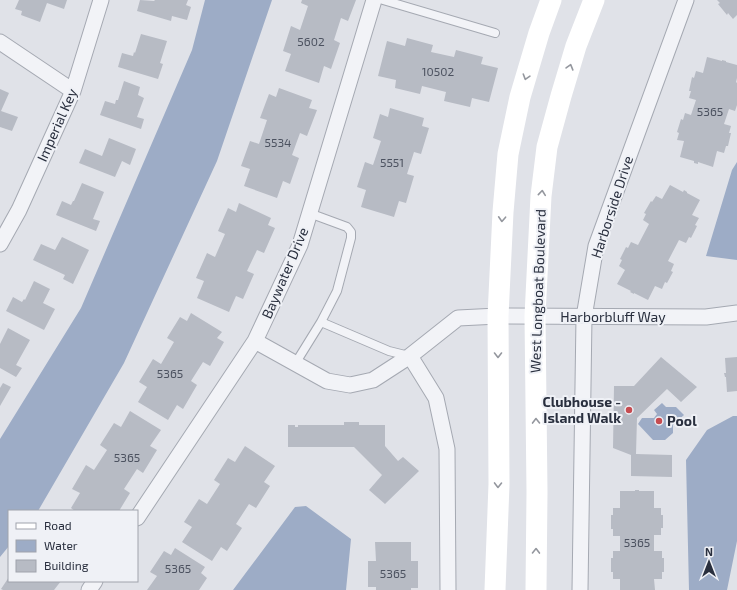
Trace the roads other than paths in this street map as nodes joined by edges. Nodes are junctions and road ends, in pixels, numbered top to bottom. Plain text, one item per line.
1 (101, 0) edge
2 (374, 0) edge
3 (382, 0) edge
4 (551, 0) edge
5 (594, 0) edge
6 (686, 0) edge
7 (495, 33) dead end
8 (0, 42) edge
9 (73, 91) junction
10 (310, 213) junction
11 (0, 244) edge
12 (737, 313) edge
13 (498, 316) junction
14 (535, 316) junction
15 (584, 317) junction
16 (321, 322) junction
17 (255, 341) junction
18 (410, 356) junction
19 (295, 364) junction
20 (138, 516) edge
21 (448, 590) edge
22 (495, 590) edge
23 (536, 590) edge
24 (580, 590) edge

1 - 9 street, Imperial Key
2 - 10 street, Baywater Drive
3 - 7 lane
4 -> 13 street
14 -> 5 street, West Longboat Boulevard
6 - 15 street, Harborside Drive
8 - 9 street
9 - 11 street, Imperial Key
10 - 16 lane
10 - 17 street, Baywater Drive
12 - 15 street, Harborbluff Way
13 - 14 street, Harborbluff Way
13 - 18 street, Harborbluff Way
13 -> 22 street
14 - 15 street, Harborbluff Way
23 -> 14 street, West Longboat Boulevard
15 - 24 street, Harborside Drive
16 - 18 lane
16 - 19 lane
17 - 19 street, Harborbluff Way
17 - 20 street, Baywater Drive
18 - 19 street, Harborbluff Way
18 - 21 street

